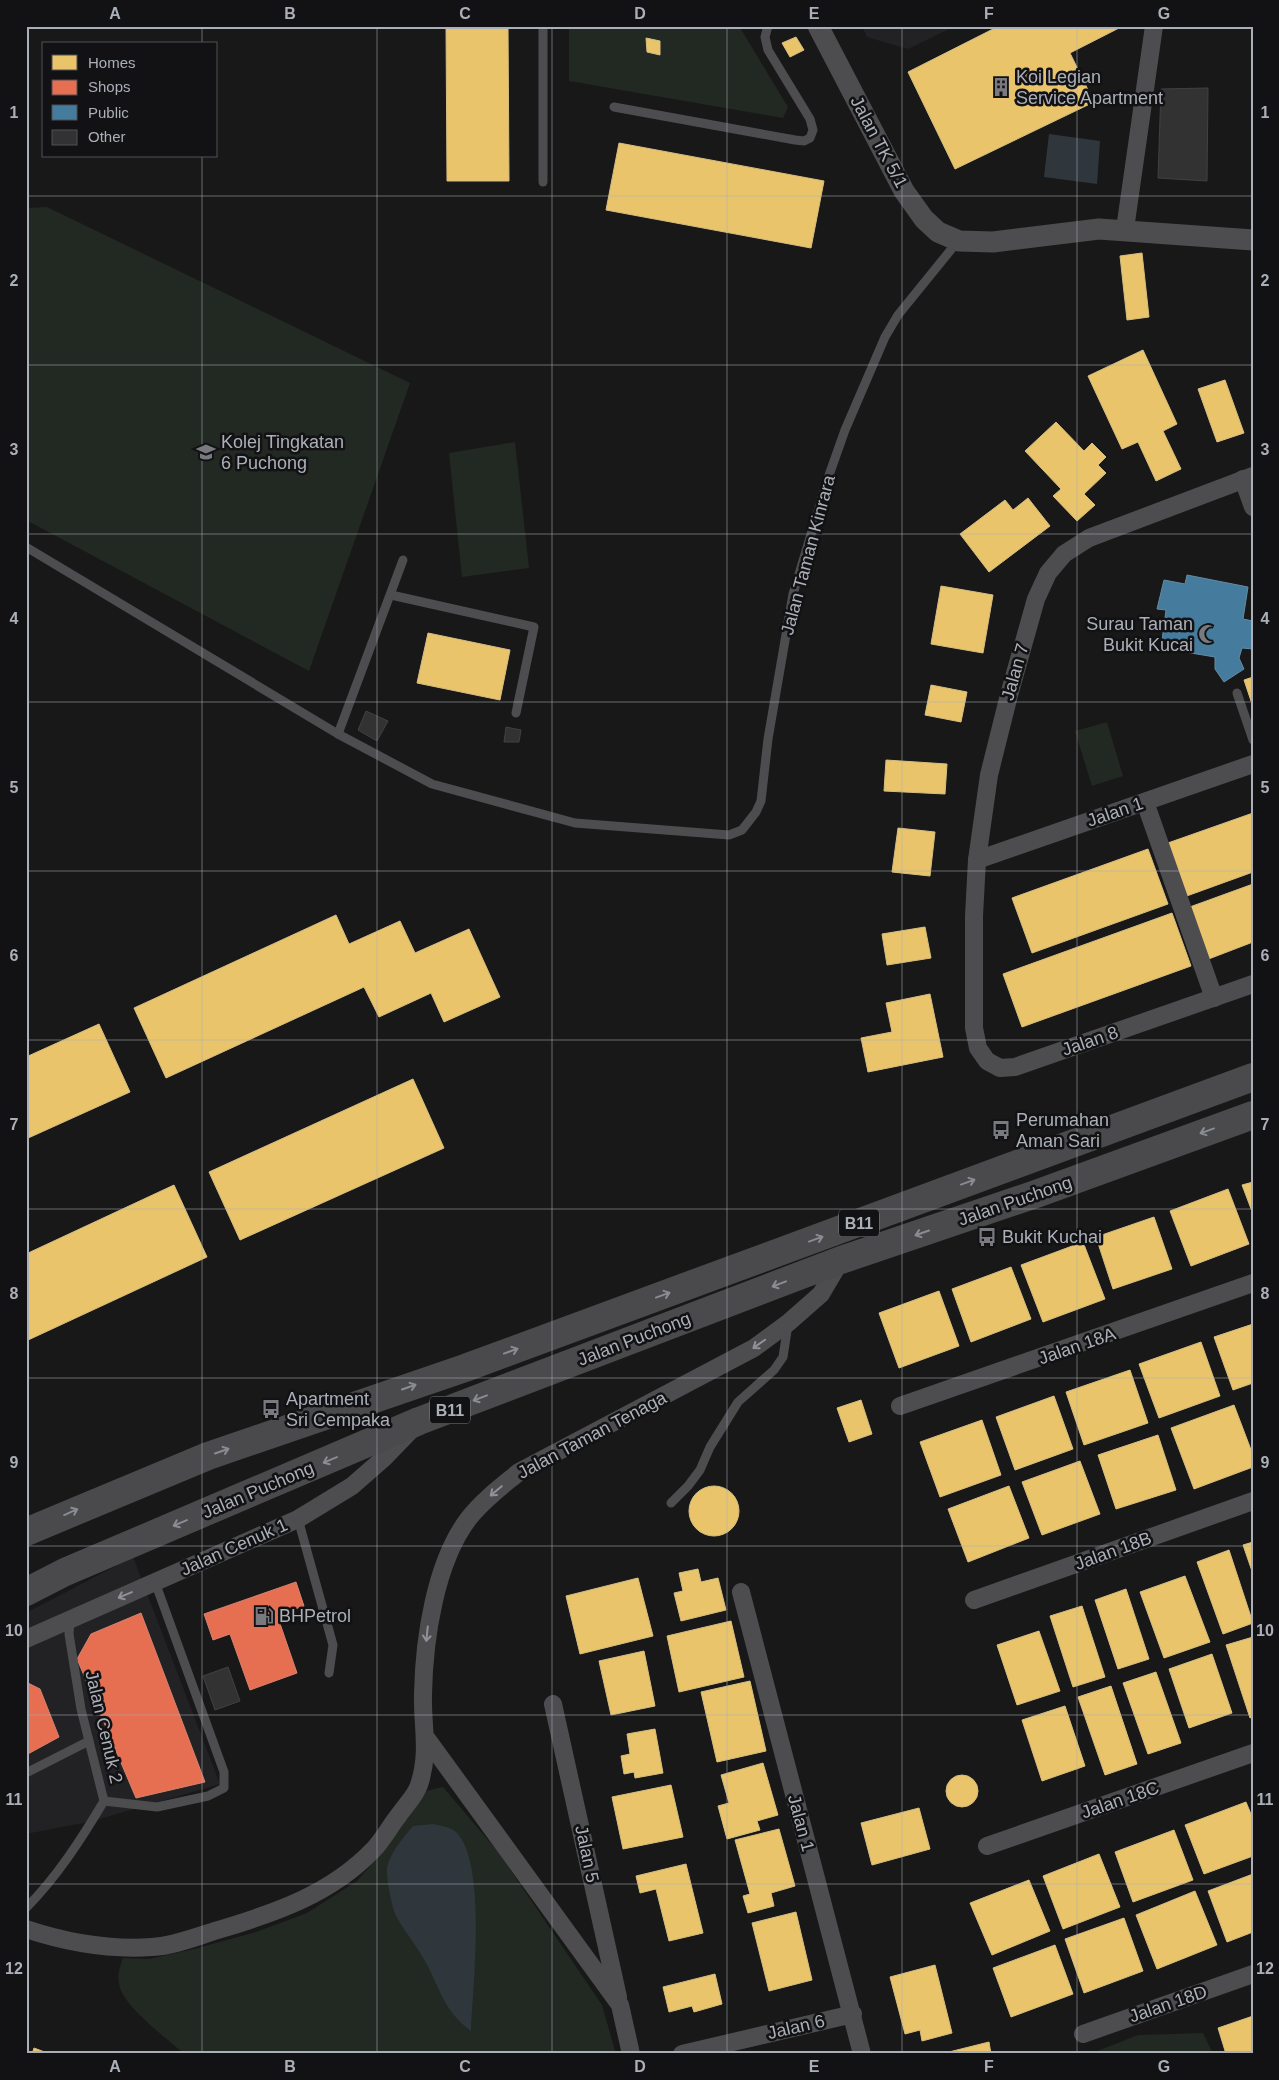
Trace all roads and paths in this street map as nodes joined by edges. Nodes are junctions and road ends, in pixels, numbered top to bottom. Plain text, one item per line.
1 (543, 26) edge
2 (768, 26) edge
3 (818, 26) edge
4 (1154, 26) edge
5 (614, 107) dead end
6 (544, 182) dead end
7 (1125, 229) junction
8 (1253, 240) edge
9 (959, 241) junction
10 (1248, 478) edge
11 (1253, 507) edge
12 (26, 547) edge
13 (403, 560) dead end
14 (391, 595) junction
15 (1236, 693) dead end
16 (516, 713) dead end
17 (338, 734) junction
18 (1253, 740) edge
19 (1253, 764) edge
20 (1145, 802) junction
21 (977, 860) junction
22 (1253, 984) edge
23 (1214, 998) junction
24 (974, 1001) joint
25 (1253, 1077) edge
26 (1253, 1115) edge
27 (841, 1260) junction
28 (1253, 1283) edge
29 (788, 1323) junction
30 (900, 1406) dead end
31 (420, 1421) junction
32 (1253, 1501) edge
33 (671, 1503) dead end
34 (298, 1519) junction
35 (26, 1532) edge
36 (66, 1572) junction
37 (26, 1575) edge
38 (154, 1582) junction
39 (26, 1592) edge
40 (741, 1592) dead end
41 (974, 1600) dead end
42 (70, 1619) junction
43 (26, 1639) edge
44 (329, 1673) dead end
45 (553, 1704) dead end
46 (427, 1739) junction
47 (89, 1741) junction
48 (1253, 1753) edge
49 (26, 1773) edge
50 (419, 1787) junction
51 (465, 1794) junction
52 (104, 1801) junction
53 (987, 1846) dead end
54 (26, 1908) edge
55 (26, 1929) edge
56 (1253, 1974) edge
57 (620, 2005) junction
58 (853, 2014) junction
59 (1083, 2034) dead end
60 (631, 2054) edge
61 (682, 2054) edge
62 (862, 2054) edge

1 - 6 lane
2 - 5 lane
3 - 9 street, Jalan TK 5/1
4 - 7 street
7 - 8 street
7 - 9 street
9 - 17 lane, Jalan Taman Kinrara
10 - 11 street
10 - 21 street, Jalan 7
12 - 17 lane, Jalan Taman Kinrara
13 - 14 lane
14 - 16 lane
14 - 17 lane
15 - 18 lane
19 - 20 street, Jalan 1
20 - 21 street, Jalan 1
20 - 23 street
21 - 24 street, Jalan 7
22 - 23 street, Jalan 8
23 - 24 street, Jalan 8
35 -> 25 main road, Jalan Puchong / B11
26 -> 27 main road, Jalan Puchong / B11
27 - 29 street, Jalan Taman Tenaga
27 -> 31 main road, Jalan Puchong / B11
28 - 30 street, Jalan 18A
29 - 33 lane
29 -> 46 street, Jalan Taman Tenaga
31 - 34 street, Jalan Cenuk 1
31 -> 36 main road, Jalan Puchong / B11
32 - 41 street, Jalan 18B
34 - 38 street, Jalan Cenuk 1
34 - 44 lane
36 - 37 main road
36 - 39 main road, Jalan Puchong / B11
38 -> 42 street, Jalan Cenuk 1
38 - 52 lane
40 - 58 street, Jalan 1
42 - 43 street, Jalan Cenuk 1
42 - 47 lane, Jalan Cenuk 2
45 - 57 street, Jalan 5
46 - 50 street, Jalan Taman Tenaga
46 - 51 street, Jalan 5
47 - 49 lane
47 - 52 lane, Jalan Cenuk 2
48 - 53 street, Jalan 18C
50 - 51 street, Jalan 5
50 - 55 street, Jalan Taman Tenaga
51 - 57 street, Jalan 5
52 - 54 lane, Jalan Cenuk 2
56 - 59 street, Jalan 18D
57 - 60 street, Jalan 5
58 - 61 street, Jalan 6
58 - 62 street, Jalan 1

